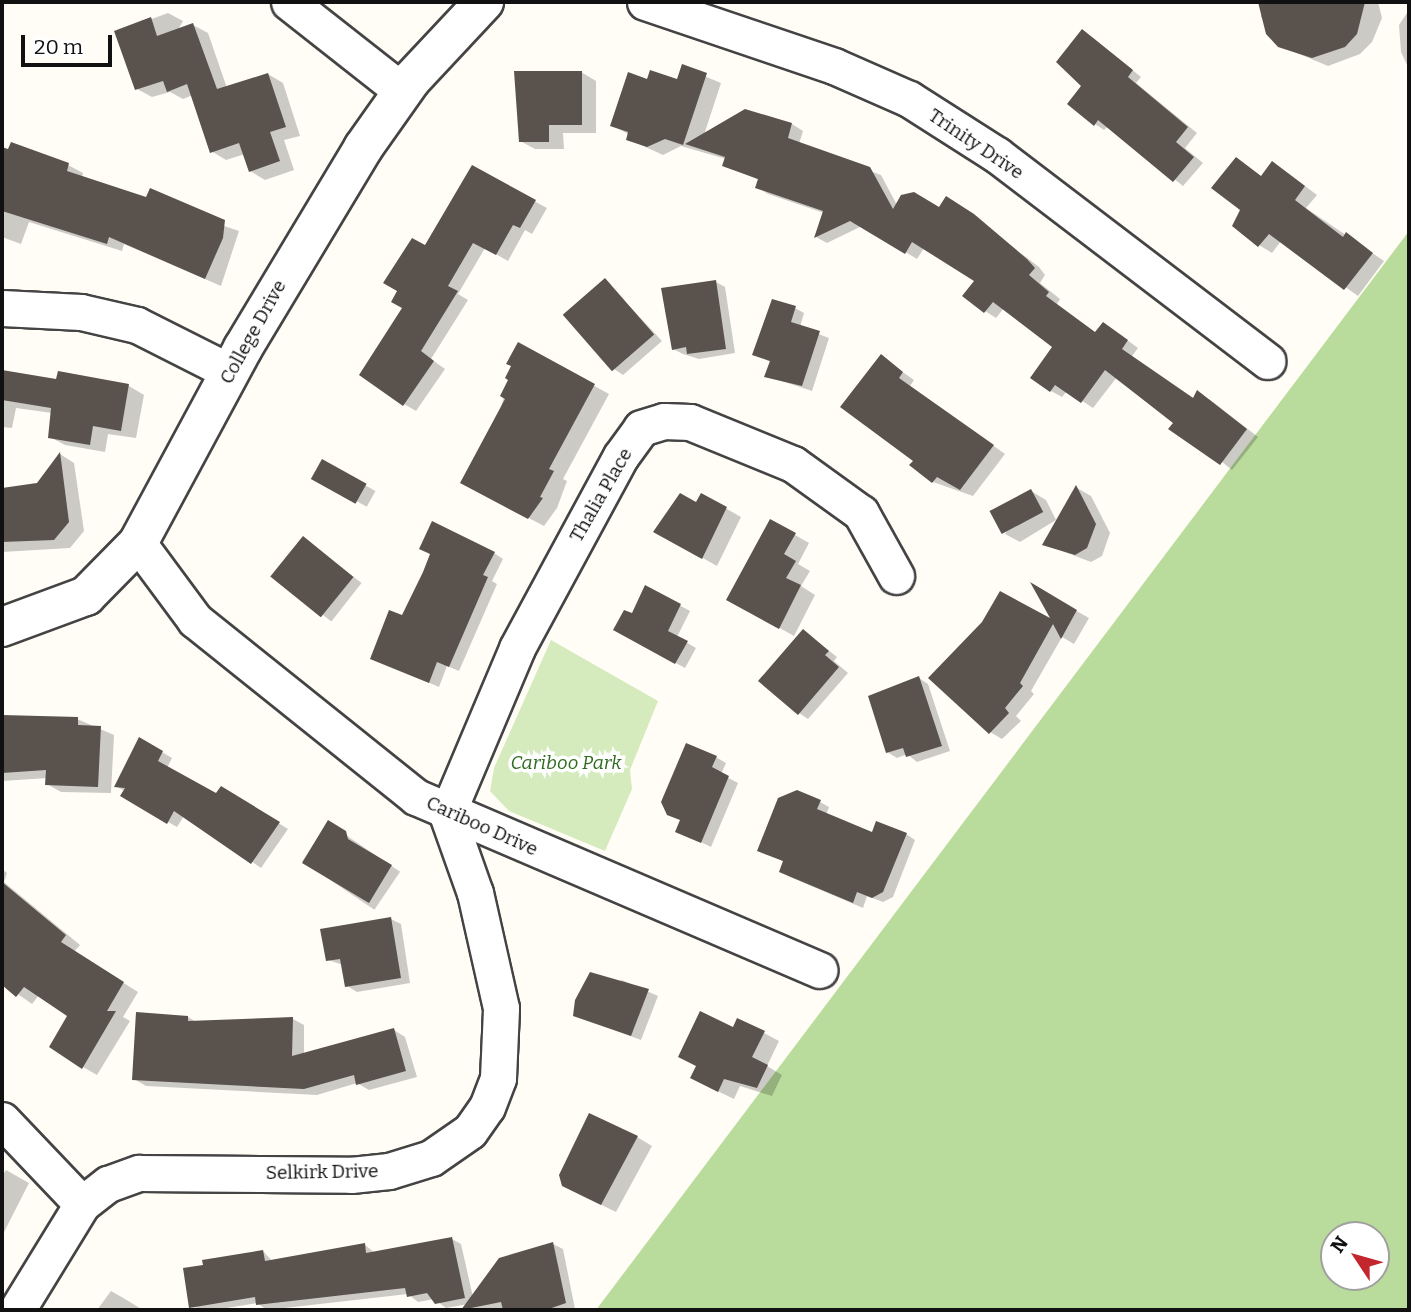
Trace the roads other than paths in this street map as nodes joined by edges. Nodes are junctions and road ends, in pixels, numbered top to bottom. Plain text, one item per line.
1 (289, 2) edge
2 (484, 2) edge
3 (645, 2) edge
4 (402, 92) junction
5 (2, 308) edge
6 (1267, 361) dead end
7 (230, 372) junction
8 (138, 543) junction
9 (896, 576) dead end
10 (2, 627) edge
11 (447, 814) junction
12 (820, 971) dead end
13 (2, 1120) edge
14 (82, 1204) junction
15 (17, 1310) edge

1 - 4 street
2 - 4 street, College Drive
3 - 6 street, Trinity Drive
4 - 7 street, College Drive
5 - 7 street
7 - 8 street, College Drive
8 - 10 street, College Drive
8 - 11 street, Cariboo Drive
9 - 11 street, Thalia Place
11 - 12 street, Cariboo Drive
11 - 14 street, Selkirk Drive
13 - 14 street
14 - 15 street

